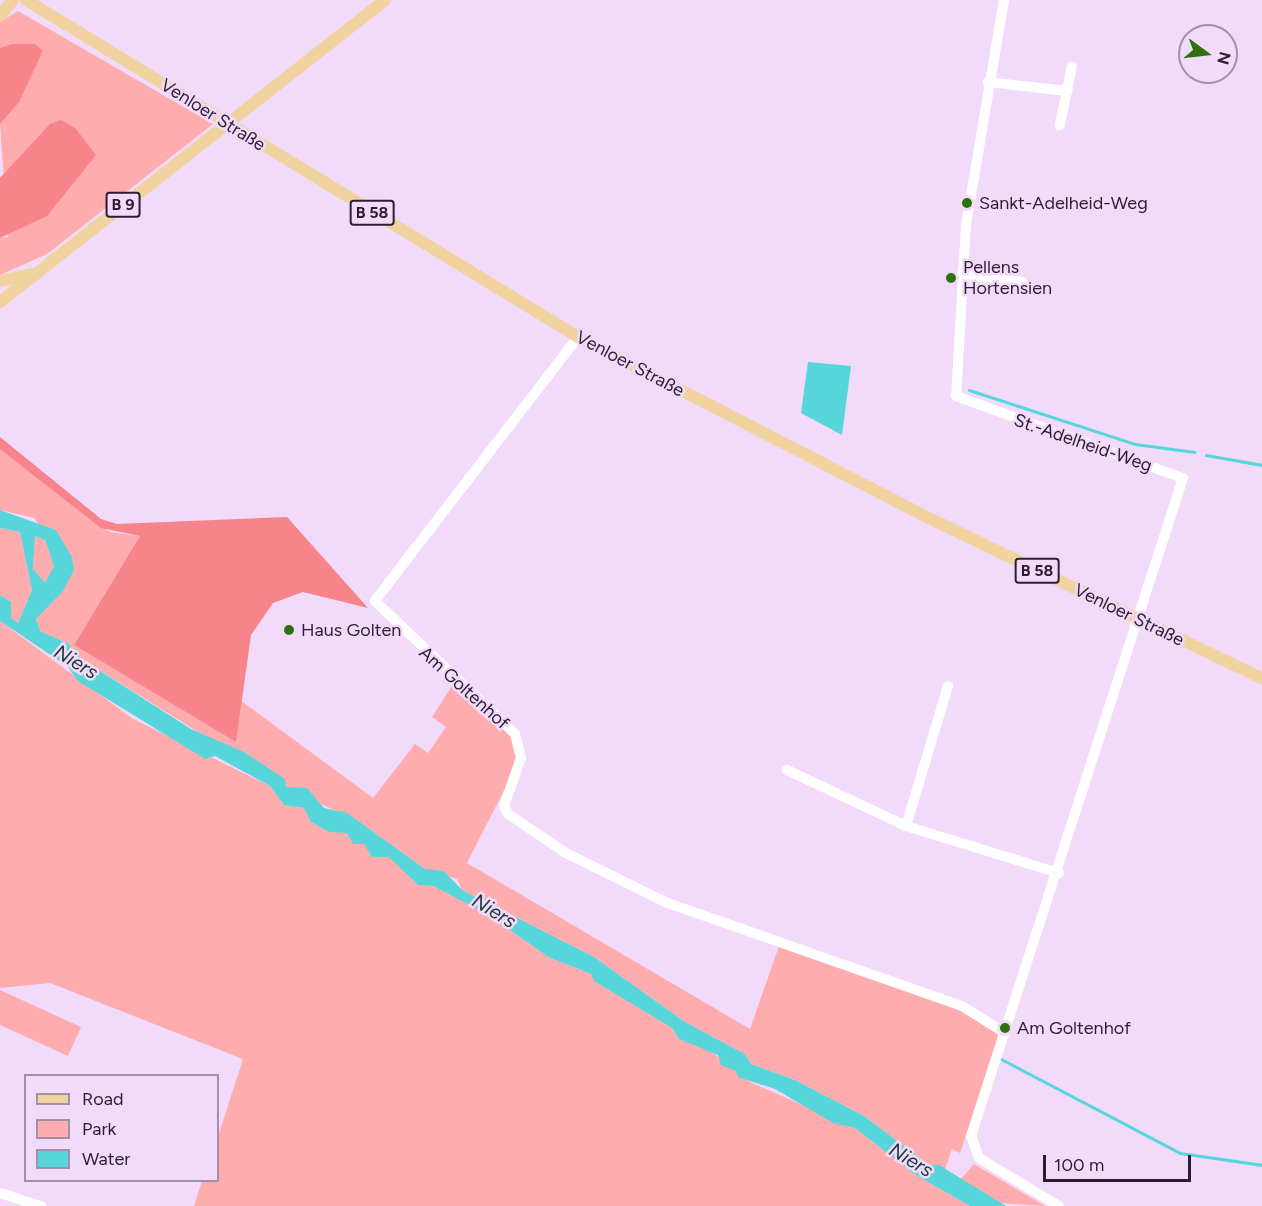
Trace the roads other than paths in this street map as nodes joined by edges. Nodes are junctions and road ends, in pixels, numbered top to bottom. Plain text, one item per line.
1 (13, 0) edge
2 (26, 0) edge
3 (385, 0) edge
4 (1004, 0) edge
5 (0, 16) edge
6 (1072, 66) dead end
7 (988, 82) junction
8 (1067, 91) junction
9 (1060, 125) dead end
10 (39, 272) junction
11 (961, 275) junction
12 (0, 281) edge
13 (1023, 282) dead end
14 (0, 302) edge
15 (578, 337) junction
16 (1141, 622) junction
17 (1262, 678) edge
18 (948, 686) dead end
19 (787, 770) dead end
20 (906, 826) junction
21 (1059, 873) junction
22 (1005, 1033) junction
23 (0, 1193) edge
24 (40, 1206) edge
25 (1059, 1206) edge

1 - 5 main road
2 - 15 main road, Venloer Straße / B 58
3 - 10 main road, B 9
4 - 7 street, St.-Adelheid-Weg
6 - 8 street
7 - 8 street
7 - 11 street, St.-Adelheid-Weg
8 - 9 street
10 - 12 main road
10 - 14 main road, B 9
11 - 13 street
11 - 16 street, St.-Adelheid-Weg
15 - 16 main road, Venloer Straße / B 58
15 - 22 street, Am Goltenhof
16 - 17 main road, Venloer Straße / B 58
16 - 21 street
18 - 20 street
19 - 20 street
20 - 21 street
21 - 22 street
22 - 25 street
23 - 24 street

